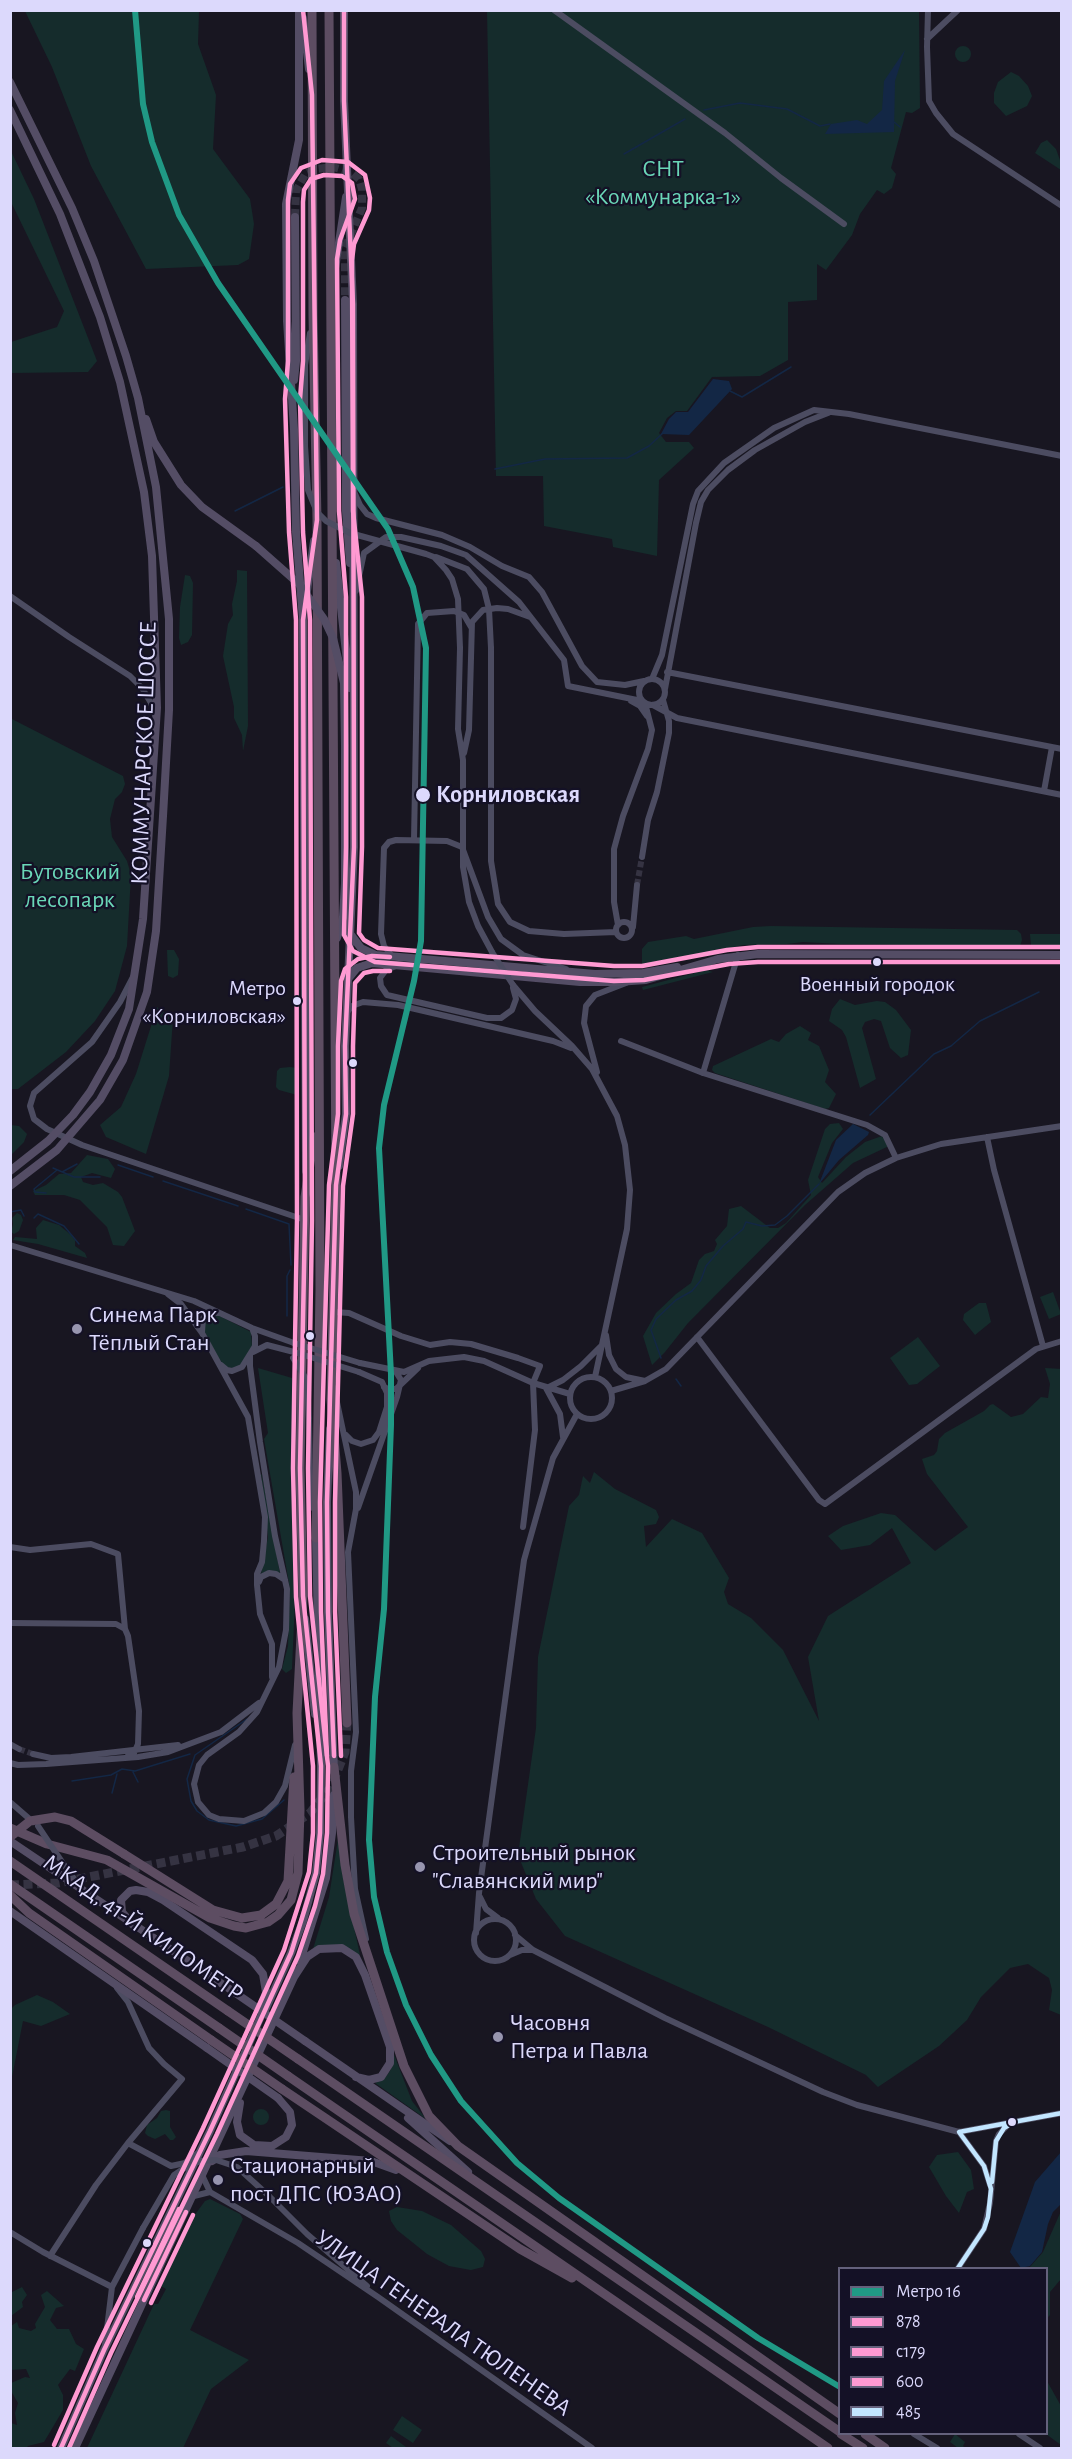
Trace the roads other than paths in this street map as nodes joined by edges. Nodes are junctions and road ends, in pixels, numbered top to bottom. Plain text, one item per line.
1 (301, 10) edge
2 (312, 10) edge
3 (329, 10) edge
4 (344, 10) edge
5 (554, 10) edge
6 (928, 10) edge
7 (958, 10) edge
8 (927, 24) junction
9 (937, 30) junction
10 (927, 40) junction
11 (10, 82) edge
12 (312, 95) junction
13 (10, 110) edge
14 (348, 178) junction
15 (1062, 206) edge
16 (295, 217) tunnel mouth
17 (844, 224) dead end
18 (331, 296) junction
19 (345, 300) tunnel mouth
20 (313, 315) junction
21 (138, 398) junction
22 (292, 399) junction
23 (829, 413) junction
24 (1062, 456) edge
25 (354, 492) junction
26 (317, 520) junction
27 (332, 528) junction
28 (426, 554) junction
29 (10, 596) edge
30 (354, 597) junction
31 (532, 618) junction
32 (303, 620) junction
33 (471, 627) junction
34 (667, 672) junction
35 (652, 679) junction
36 (644, 681) junction
37 (157, 683) junction
38 (142, 688) junction
39 (665, 689) junction
40 (622, 697) junction
41 (663, 700) junction
42 (647, 703) junction
43 (667, 714) junction
44 (157, 721) junction
45 (354, 723) junction
46 (652, 730) junction
47 (1052, 747) junction
48 (1062, 749) edge
49 (463, 760) junction
50 (1044, 791) junction
51 (1062, 795) edge
52 (414, 840) junction
53 (462, 847) junction
54 (642, 856) tunnel mouth
55 (637, 885) tunnel mouth
56 (617, 928) junction
57 (633, 928) junction
58 (351, 935) junction
59 (334, 947) junction
60 (738, 955) junction
61 (1062, 955) edge
62 (392, 956) junction
63 (699, 964) junction
64 (398, 965) junction
65 (137, 967) junction
66 (578, 972) junction
67 (348, 981) junction
68 (630, 982) junction
69 (513, 985) junction
70 (346, 1018) junction
71 (621, 1041) dead end
72 (577, 1051) junction
73 (703, 1073) junction
74 (601, 1084) junction
75 (318, 1108) junction
76 (1062, 1126) edge
77 (55, 1134) junction
78 (987, 1137) junction
79 (68, 1139) junction
80 (896, 1158) junction
81 (10, 1171) edge
82 (336, 1185) junction
83 (10, 1186) edge
84 (306, 1197) junction
85 (305, 1220) junction
86 (10, 1245) edge
87 (168, 1294) junction
88 (334, 1312) junction
89 (223, 1313) junction
90 (252, 1328) junction
91 (606, 1329) junction
92 (202, 1333) junction
93 (697, 1337) junction
94 (1062, 1341) edge
95 (602, 1343) junction
96 (1043, 1346) junction
97 (251, 1354) junction
98 (293, 1355) junction
99 (217, 1359) junction
100 (420, 1365) junction
101 (393, 1371) junction
102 (332, 1377) junction
103 (595, 1377) junction
104 (645, 1381) junction
105 (533, 1383) junction
106 (383, 1384) junction
107 (399, 1386) junction
108 (546, 1388) junction
109 (611, 1391) junction
110 (570, 1394) junction
111 (331, 1399) junction
112 (577, 1414) junction
113 (342, 1429) junction
114 (563, 1438) junction
115 (365, 1444) junction
116 (375, 1458) junction
117 (353, 1521) junction
118 (523, 1527) dead end
119 (316, 1538) junction
120 (10, 1547) edge
121 (285, 1580) junction
122 (257, 1586) junction
123 (303, 1596) junction
124 (10, 1623) edge
125 (125, 1629) junction
126 (271, 1685) junction
127 (265, 1697) junction
128 (347, 1723) tunnel mouth
129 (297, 1725) junction
130 (139, 1738) junction
131 (296, 1741) junction
132 (10, 1744) edge
133 (193, 1744) junction
134 (19, 1749) tunnel mouth
135 (150, 1749) junction
136 (135, 1751) junction
137 (33, 1754) tunnel mouth
138 (129, 1756) junction
139 (10, 1763) edge
140 (321, 1766) junction
141 (334, 1767) junction
142 (10, 1802) edge
143 (10, 1828) edge
144 (10, 1839) edge
145 (10, 1861) edge
146 (10, 1886) edge
147 (87, 1893) junction
148 (479, 1893) junction
149 (10, 1895) edge
150 (10, 1911) edge
151 (502, 1920) junction
152 (133, 1924) junction
153 (476, 1933) junction
154 (515, 1935) junction
155 (533, 1950) junction
156 (508, 1956) junction
157 (371, 1964) junction
158 (105, 1975) junction
159 (294, 1977) junction
160 (262, 2014) junction
161 (209, 2044) junction
162 (356, 2077) junction
163 (243, 2090) junction
164 (280, 2093) junction
165 (382, 2096) junction
166 (1062, 2113) edge
167 (1012, 2122) junction
168 (959, 2132) junction
169 (128, 2143) junction
170 (458, 2146) junction
171 (198, 2153) junction
172 (204, 2174) junction
173 (420, 2181) junction
174 (991, 2189) junction
175 (490, 2191) junction
176 (210, 2192) junction
177 (194, 2196) junction
178 (10, 2232) edge
179 (50, 2256) junction
180 (959, 2267) edge
181 (112, 2287) junction
182 (601, 2292) junction
183 (378, 2297) junction
184 (104, 2350) junction
185 (838, 2413) edge
186 (838, 2432) edge
187 (843, 2435) edge
188 (869, 2435) edge
189 (917, 2435) edge
190 (1022, 2435) edge
191 (61, 2448) edge
192 (75, 2448) edge
193 (592, 2448) edge
194 (828, 2448) edge
195 (863, 2448) edge
196 (885, 2448) edge
197 (937, 2448) edge
198 (1040, 2448) edge

1 - 12 main road
1 - 22 main road
2 - 12 highway
3 - 18 highway
4 - 14 main road
5 - 17 street
6 - 8 street
7 - 9 street
8 - 9 street
8 - 10 street
9 - 10 street
10 - 15 street
11 - 21 main road, КОММУНАРСКОЕ ШОССЕ
12 - 20 highway
13 - 37 main road, КОММУНАРСКОЕ ШОССЕ
14 - 18 main road
14 - 25 main road
16 - 22 main road
18 - 27 highway
19 - 30 main road
20 - 26 highway
20 - 28 street, bridge
21 - 59 main road, bridge
21 - 79 main road, КОММУНАРСКОЕ ШОССЕ
22 - 32 main road
23 - 24 street
23 - 34 street
23 - 35 street
25 - 30 main road
25 - 36 street
26 - 32 main road
26 - 75 highway
27 - 45 main road
27 - 59 highway
28 - 49 street, bridge
28 - 56 street, bridge
29 - 38 street
30 - 31 street
30 - 45 main road
31 - 33 street
31 - 40 street
32 - 84 main road
33 - 49 street
33 - 52 street
34 - 39 street
34 - 47 street
35 - 36 street
35 - 39 street
36 - 42 street
37 - 38 street
37 - 44 main road, КОММУНАРСКОЕ ШОССЕ
38 - 44 street
39 - 41 street
40 - 42 street
40 - 46 street
41 - 42 street
41 - 43 street
42 - 43 street
42 - 46 street
43 - 50 street
43 - 54 street
44 - 65 main road, КОММУНАРСКОЕ ШОССЕ
45 - 58 main road
46 - 56 street
47 - 48 street
47 - 50 street
49 - 53 street
50 - 51 street
52 - 53 street
52 - 62 street
53 - 66 street
53 - 69 street, bridge
55 - 57 street
56 - 57 street
56 - 57 street
58 - 62 main road
58 - 67 main road
59 - 82 highway
60 - 61 main road
60 - 63 main road
60 - 73 street
62 - 66 main road
63 - 66 main road
63 - 68 main road
64 - 67 main road
64 - 68 main road
64 - 69 street
65 - 77 main road, КОММУНАРСКОЕ ШОССЕ
65 - 77 street
67 - 70 main road
68 - 74 street
69 - 72 street
70 - 72 street
70 - 82 main road
71 - 73 street
72 - 74 street
73 - 80 street
74 - 91 street
75 - 84 highway
75 - 119 highway
76 - 78 street
77 - 79 street
77 - 81 main road, КОММУНАРСКОЕ ШОССЕ
78 - 80 street
78 - 96 street
79 - 83 main road, КОММУНАРСКОЕ ШОССЕ
79 - 85 street
80 - 93 street
82 - 88 highway
84 - 85 highway
85 - 123 highway
86 - 87 street
87 - 89 street
87 - 92 street
88 - 102 highway
88 - 105 street
89 - 90 street
89 - 92 street
90 - 97 street
90 - 101 street, bridge
91 - 95 street
91 - 104 street
92 - 99 street
93 - 96 street
93 - 104 street
94 - 96 street
95 - 103 street
95 - 108 street
97 - 98 street
97 - 99 street
97 - 121 street
98 - 106 street, bridge
98 - 119 street, bridge
99 - 122 street
100 - 101 street
100 - 105 street
100 - 107 street
101 - 106 street
101 - 107 street
102 - 111 highway
102 - 113 street
103 - 109 street
103 - 110 street
104 - 109 street
105 - 108 street
105 - 118 street
106 - 107 street
106 - 115 street
107 - 116 street
108 - 110 street
108 - 114 street
109 - 112 street
110 - 112 street
111 - 128 highway
111 - 141 main road
112 - 114 street
113 - 115 street
113 - 117 street
114 - 148 street
115 - 116 street
116 - 117 street
117 - 157 street
119 - 140 main road
120 - 125 street
121 - 122 street
121 - 126 street
122 - 126 street
123 - 129 highway
123 - 140 main road
124 - 125 street
125 - 130 street
126 - 127 street
127 - 131 street
127 - 133 street
129 - 131 highway
129 - 143 highway
130 - 135 street
130 - 136 street
131 - 144 highway, bridge
132 - 134 street
133 - 135 street
133 - 138 street
135 - 136 street
136 - 137 street
136 - 138 street
138 - 139 street
140 - 160 main road
141 - 157 highway
141 - 159 main road
142 - 147 street, bridge
144 - 147 main road
145 - 175 highway, МКАД, 41-Й КИЛОМЕТР, bridge
146 - 182 highway, МКАД, 41-Й КИЛОМЕТР, bridge
147 - 152 main road
148 - 151 street
148 - 153 street
149 - 161 highway
150 - 158 main road
151 - 153 street
151 - 154 street
152 - 160 main road
152 - 162 main road, bridge
153 - 156 street
154 - 155 street
154 - 156 street
155 - 156 street
155 - 168 street
157 - 170 highway
158 - 161 main road
158 - 169 street
159 - 162 main road
159 - 163 main road
160 - 171 main road
161 - 164 highway, bridge
161 - 164 main road, bridge
162 - 165 main road
163 - 164 main road
163 - 172 main road
164 - 173 highway
165 - 170 main road
165 - 175 main road
166 - 167 street
167 - 168 street
167 - 174 street
168 - 174 street
169 - 171 street
169 - 179 street
170 - 185 highway
171 - 184 main road
172 - 173 main road
172 - 176 street
172 - 177 main road
173 - 182 highway
174 - 180 street
175 - 186 highway, МКАД, 41-Й КИЛОМЕТР
176 - 177 street
176 - 183 street, УЛИЦА ГЕНЕРАЛА ТЮЛЕНЕВА
177 - 192 main road
178 - 179 street
179 - 181 street
181 - 183 street, bridge
181 - 184 street
182 - 194 highway
183 - 193 street, УЛИЦА ГЕНЕРАЛА ТЮЛЕНЕВА
184 - 191 main road
187 - 195 highway, МКАД, 41-Й КИЛОМЕТР
188 - 196 highway
189 - 197 street
190 - 198 street

